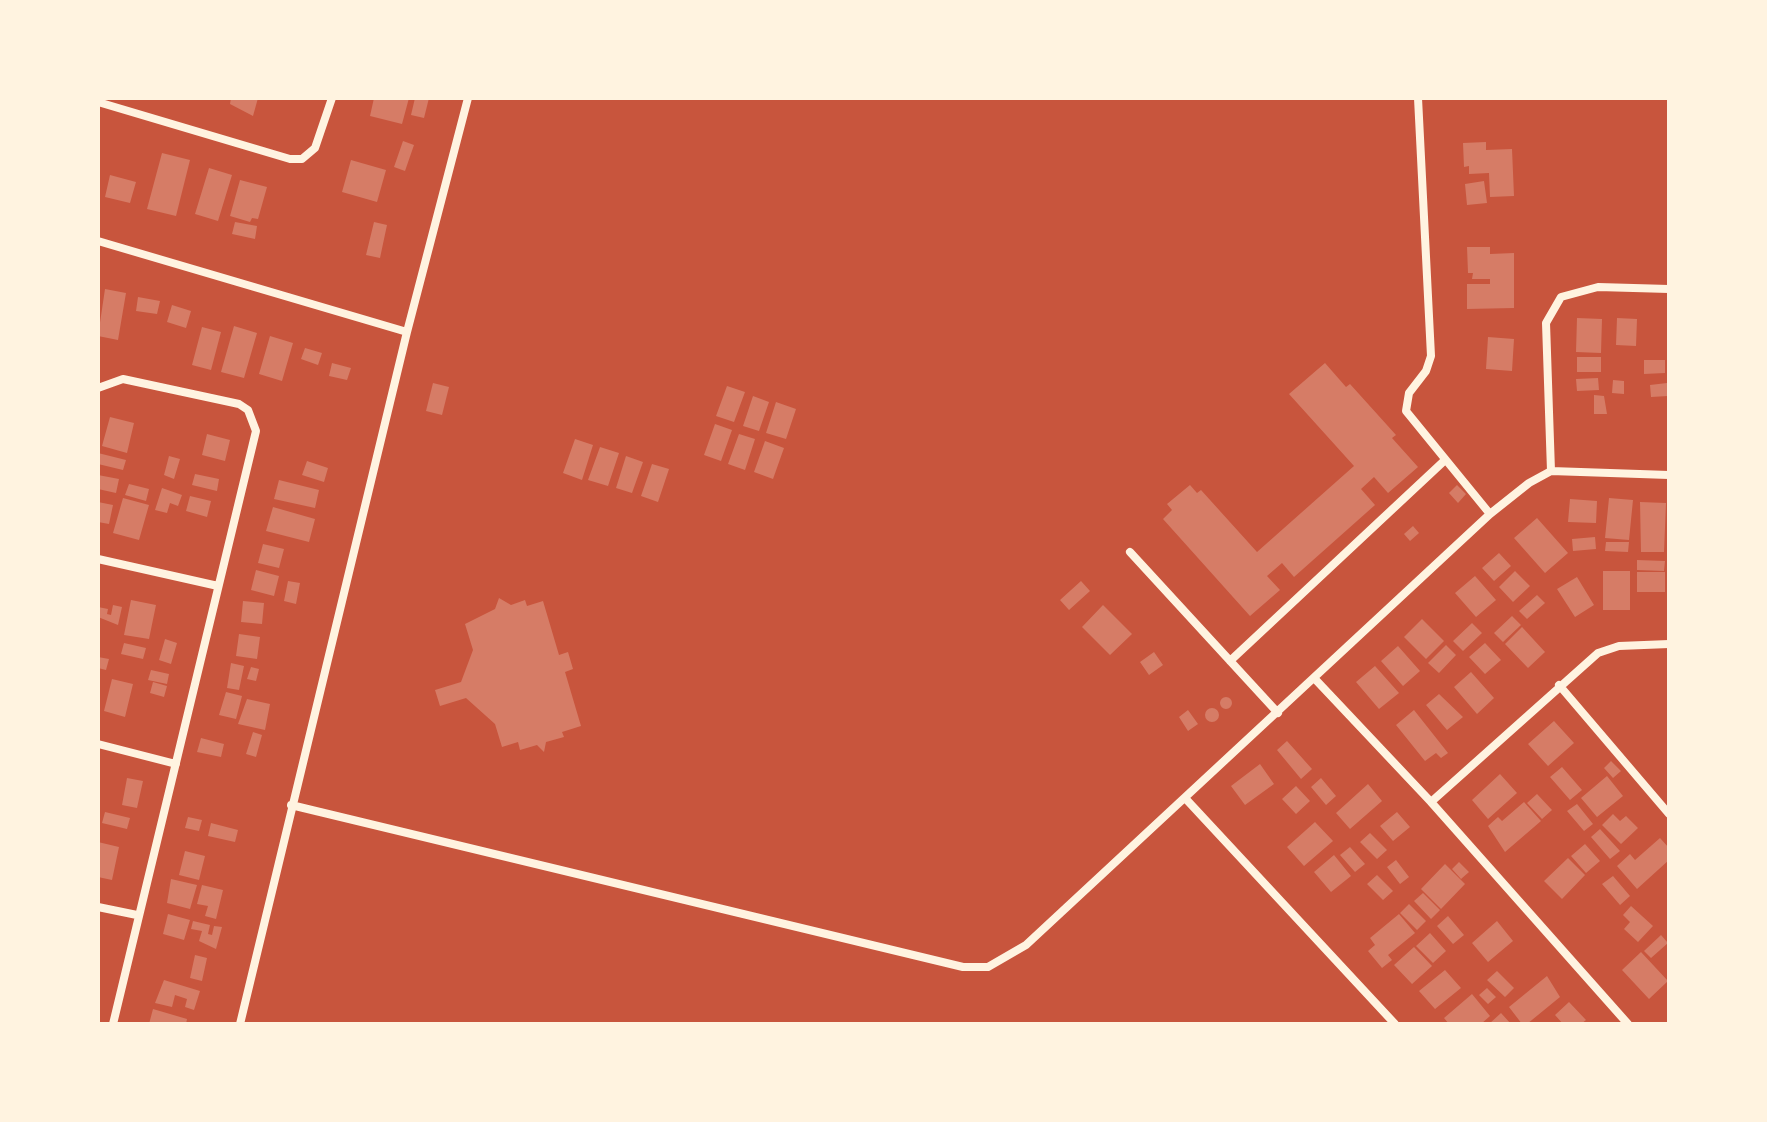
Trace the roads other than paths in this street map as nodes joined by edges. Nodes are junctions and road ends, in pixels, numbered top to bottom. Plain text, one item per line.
1 (332, 98) edge
2 (468, 98) edge
3 (1418, 98) edge
4 (98, 102) edge
5 (98, 241) edge
6 (1669, 289) edge
7 (407, 332) junction
8 (98, 388) edge
9 (1444, 461) junction
10 (1551, 471) junction
11 (1669, 475) edge
12 (1490, 514) junction
13 (1130, 552) dead end
14 (98, 559) edge
15 (218, 586) junction
16 (1669, 644) edge
17 (1230, 661) junction
18 (1315, 679) junction
19 (1559, 685) junction
20 (1278, 713) junction
21 (98, 744) edge
22 (176, 764) junction
23 (1185, 798) junction
24 (1431, 802) junction
25 (291, 805) junction
26 (1669, 814) edge
27 (98, 907) edge
28 (137, 915) junction
29 (113, 1024) edge
30 (240, 1024) edge
31 (1395, 1024) edge
32 (1628, 1024) edge

1 - 4 street
2 - 7 street
3 - 9 street
5 - 7 street
6 - 10 street
7 - 25 street
8 - 15 street
9 - 12 street
9 - 17 street
10 - 11 street
10 - 12 street
12 - 18 street
13 - 17 street
14 - 15 street
15 - 22 street
16 - 19 street
17 - 20 street
18 - 20 street
18 - 24 street
19 - 24 street
19 - 26 street
20 - 23 street
21 - 22 street
22 - 28 street
23 - 25 street
23 - 31 street
24 - 32 street
25 - 30 street
27 - 28 street
28 - 29 street

